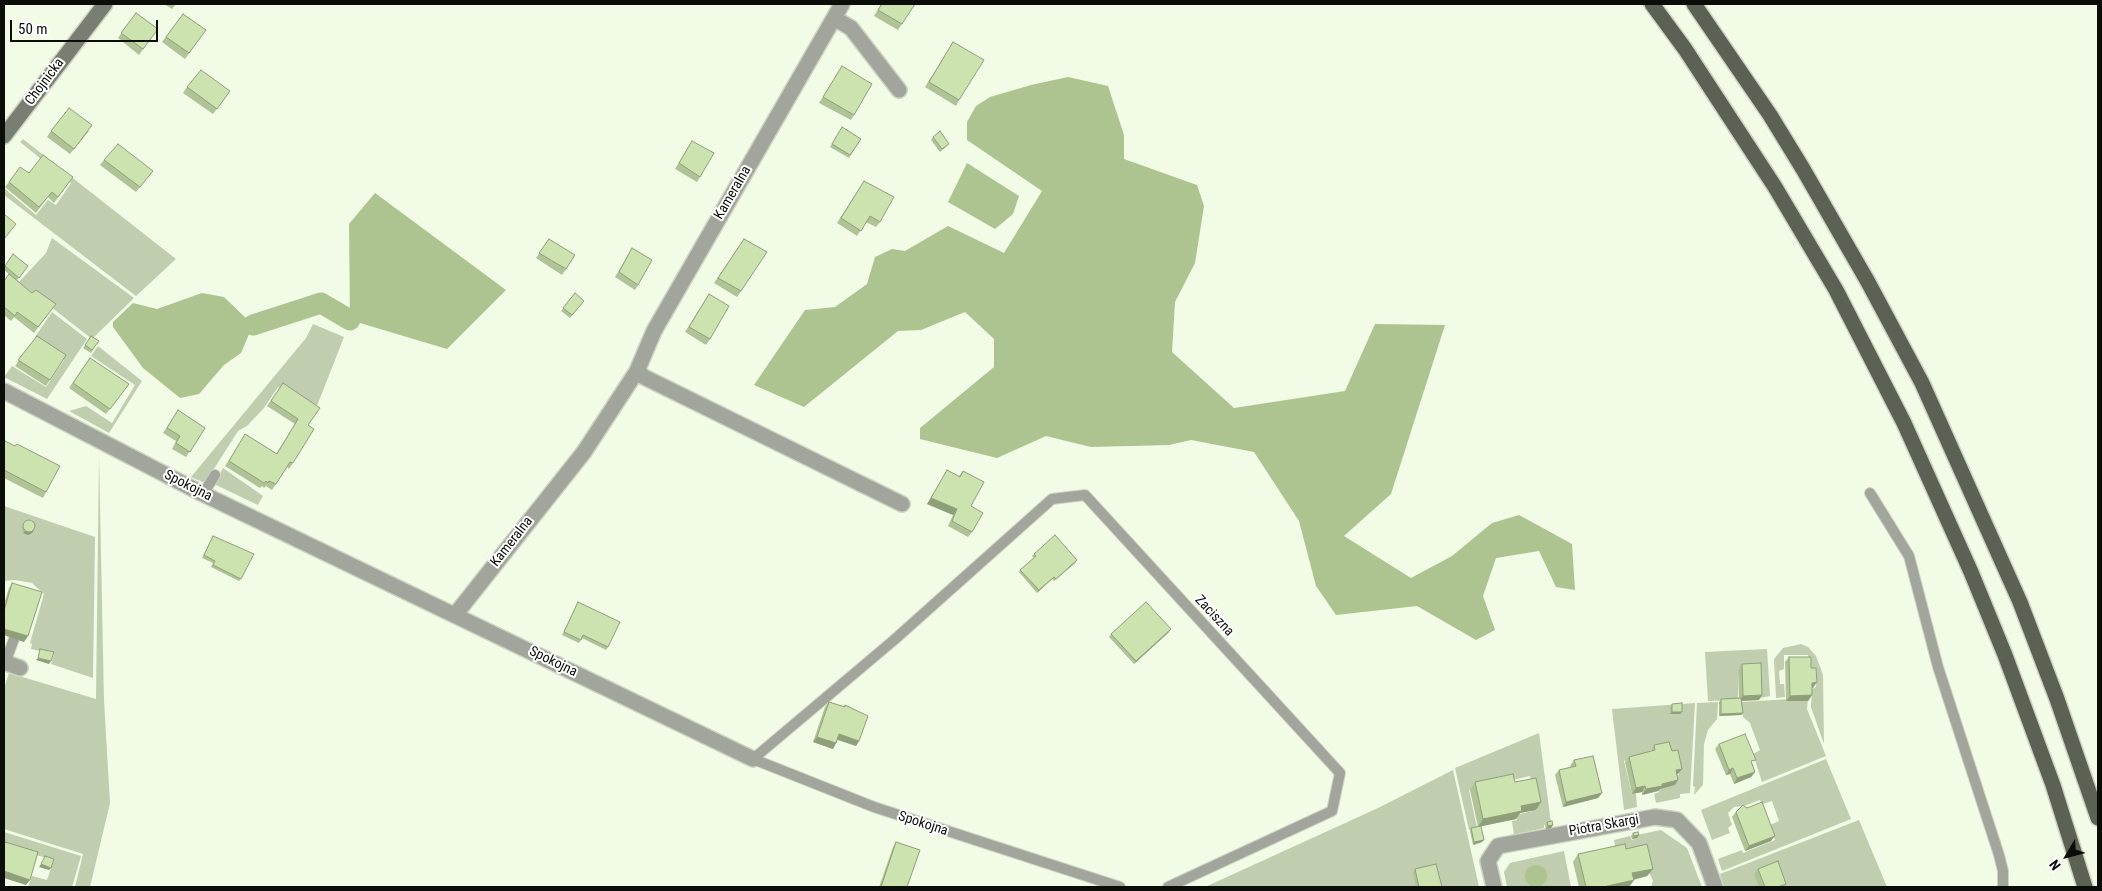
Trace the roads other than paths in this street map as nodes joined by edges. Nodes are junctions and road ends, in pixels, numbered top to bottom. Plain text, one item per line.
1 (105, 4) edge
2 (842, 4) edge
3 (1652, 4) edge
4 (1694, 4) edge
5 (834, 18) junction
6 (899, 90) dead end
7 (4, 136) edge
8 (637, 371) junction
9 (4, 391) edge
10 (215, 475) dead end
11 (1870, 493) dead end
12 (203, 494) junction
13 (902, 504) dead end
14 (455, 615) junction
15 (14, 639) edge
16 (10, 664) edge
17 (753, 759) junction
18 (2098, 818) edge
19 (1120, 887) edge
20 (1168, 887) edge
21 (1494, 887) edge
22 (1715, 887) edge
23 (2003, 887) edge
24 (2085, 887) edge

1 - 7 street, Chojnicka
2 - 5 street, Kameralna
3 - 24 main road
4 - 18 main road
5 - 6 street
5 - 8 street, Kameralna
8 - 13 street
8 - 14 street, Kameralna
9 - 12 street, Spokojna
10 - 12 lane
11 - 23 lane
12 - 14 street, Spokojna
14 - 17 street, Spokojna
15 - 16 lane
17 - 19 lane, Spokojna
17 - 20 lane, Zaciszna
21 - 22 street, Piotra Skargi

